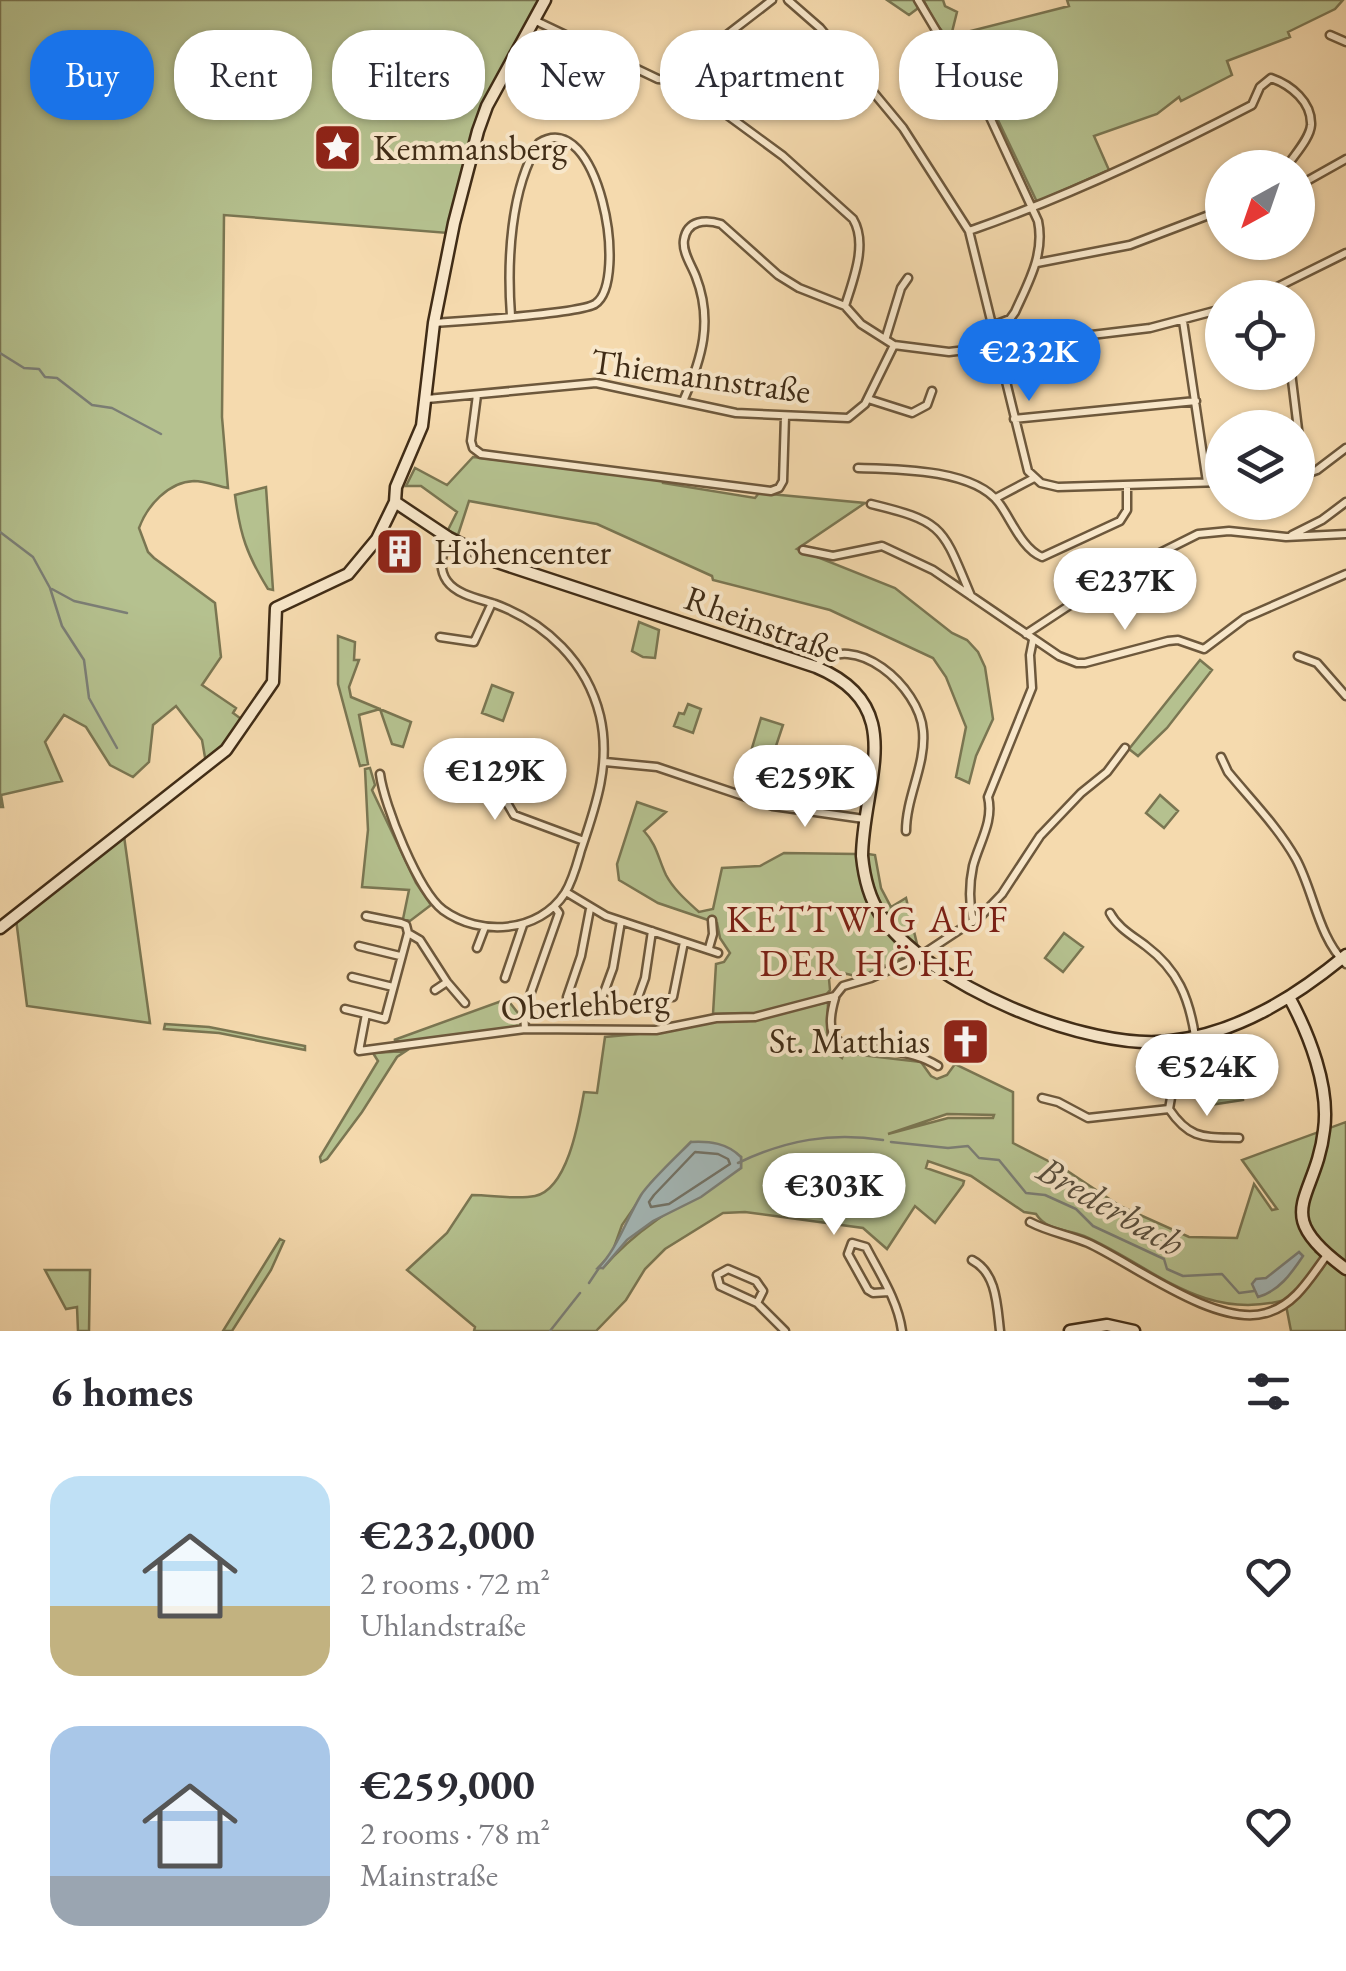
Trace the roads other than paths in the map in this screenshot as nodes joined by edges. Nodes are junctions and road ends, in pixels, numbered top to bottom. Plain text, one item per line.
1 (545, 0) edge
2 (772, 0) edge
3 (788, 0) edge
4 (918, 0) edge
5 (534, 20) junction
6 (732, 30) edge
7 (1330, 35) dead end
8 (1346, 42) edge
9 (660, 80) edge
10 (734, 120) edge
11 (1298, 150) edge
12 (1346, 158) edge
13 (1315, 176) edge
14 (1033, 207) junction
15 (1205, 217) edge
16 (969, 230) junction
17 (1346, 253) edge
18 (1036, 263) junction
19 (908, 278) dead end
20 (1299, 280) edge
21 (844, 306) junction
22 (1205, 314) edge
23 (510, 316) junction
24 (1182, 321) junction
25 (434, 324) junction
26 (992, 326) junction
27 (886, 338) junction
28 (894, 345) junction
29 (996, 345) junction
30 (932, 391) dead end
31 (477, 395) junction
32 (868, 399) junction
33 (427, 400) junction
34 (684, 400) junction
35 (1196, 400) junction
36 (785, 416) junction
37 (1014, 419) junction
38 (1346, 448) edge
39 (1205, 467) edge
40 (858, 468) dead end
41 (1315, 469) edge
42 (1034, 478) junction
43 (1205, 482) edge
44 (1128, 487) junction
45 (996, 498) junction
46 (395, 502) junction
47 (1346, 502) edge
48 (871, 504) dead end
49 (1346, 534) edge
50 (1286, 537) junction
51 (450, 538) junction
52 (803, 550) dead end
53 (1346, 574) edge
54 (972, 597) junction
55 (492, 603) junction
56 (1026, 634) junction
57 (440, 637) dead end
58 (1034, 640) junction
59 (1298, 656) dead end
60 (816, 667) junction
61 (1346, 696) edge
62 (1125, 748) dead end
63 (515, 750) dead end
64 (1221, 757) dead end
65 (605, 762) junction
66 (380, 774) dead end
67 (864, 819) junction
68 (906, 832) dead end
69 (584, 841) junction
70 (566, 892) junction
71 (554, 906) junction
72 (590, 909) junction
73 (1110, 913) dead end
74 (366, 916) dead end
75 (712, 920) dead end
76 (620, 921) junction
77 (973, 922) junction
78 (523, 924) junction
79 (485, 927) junction
80 (0, 928) edge
81 (652, 931) junction
82 (408, 933) junction
83 (684, 942) junction
84 (359, 946) dead end
85 (477, 948) dead end
86 (709, 948) junction
87 (718, 953) dead end
88 (400, 956) junction
89 (920, 956) junction
90 (1344, 959) edge
91 (352, 977) dead end
92 (505, 978) dead end
93 (447, 982) junction
94 (393, 987) junction
95 (434, 990) dead end
96 (835, 996) junction
97 (567, 997) dead end
98 (673, 997) dead end
99 (1290, 997) junction
100 (465, 1003) dead end
101 (636, 1003) dead end
102 (345, 1009) dead end
103 (598, 1009) dead end
104 (366, 1014) junction
105 (525, 1030) junction
106 (1195, 1036) junction
107 (1169, 1042) junction
108 (938, 1066) dead end
109 (1042, 1098) dead end
110 (1169, 1109) junction
111 (1239, 1138) dead end
112 (1030, 1222) dead end
113 (1327, 1255) junction
114 (972, 1260) dead end
115 (1346, 1269) edge
116 (889, 1292) junction
117 (758, 1303) junction
118 (786, 1331) edge
119 (902, 1331) edge
120 (1000, 1331) edge
121 (1070, 1331) edge
122 (1134, 1331) edge

1 - 5 street
2 - 6 street
3 - 16 street
4 - 14 street
5 - 9 street
5 - 25 street
7 - 8 street
10 - 21 street
11 - 14 street
12 - 13 street
14 - 16 street
14 - 18 street
15 - 18 street
16 - 26 street
17 - 20 street
18 - 26 street
19 - 27 street
21 - 27 street
21 - 34 street
22 - 24 street
23 - 23 street
23 - 25 street
24 - 29 street
24 - 35 street
25 - 33 street
26 - 29 street
27 - 28 street
28 - 29 street
28 - 32 street
29 - 37 street
30 - 32 street
31 - 33 street, Thiemannstraße
31 - 34 street, Thiemannstraße
31 - 36 street
32 - 36 street, Thiemannstraße
33 - 46 street
34 - 36 street, Thiemannstraße
35 - 37 street
35 - 39 street
37 - 42 street
38 - 41 street
40 - 45 street
42 - 44 street
42 - 45 street
43 - 44 street
44 - 45 street
46 - 51 street, Rheinstraße
46 - 80 street
47 - 50 street
48 - 54 street
49 - 50 street
50 - 56 street
51 - 55 street
51 - 60 street, Rheinstraße
52 - 54 street
53 - 58 street
54 - 56 street
55 - 57 street
55 - 65 street
56 - 58 street
58 - 77 street
59 - 61 street
60 - 67 street, Rheinstraße
60 - 68 street
62 - 77 street
63 - 69 street
64 - 90 street
65 - 67 street
65 - 69 street
66 - 79 street
67 - 89 street, Rheinstraße
69 - 70 street
70 - 71 street
70 - 72 street
71 - 78 street
71 - 105 street
72 - 76 street
72 - 97 street
73 - 106 street
74 - 82 street, Oberlehberg
75 - 86 street
76 - 81 street
76 - 103 street
77 - 89 street
78 - 79 street
78 - 92 street
79 - 85 street
81 - 83 street
81 - 101 street
82 - 88 street
82 - 93 street, Oberlehberg
83 - 86 street
83 - 98 street
84 - 88 street
86 - 87 street
88 - 94 street
89 - 96 street
89 - 107 street, Rheinstraße
90 - 99 street, Rheinstraße
91 - 94 street
93 - 95 street
93 - 100 street, Oberlehberg
94 - 104 street
96 - 105 street, Oberlehberg
96 - 108 street
99 - 106 street, Rheinstraße
99 - 113 street
102 - 104 street
104 - 105 street, Oberlehberg
106 - 107 street, Rheinstraße
107 - 110 street
109 - 110 street
110 - 111 street
112 - 113 street
113 - 115 street
114 - 120 street
116 - 116 street
116 - 119 street
117 - 117 street
117 - 118 street
121 - 122 street

